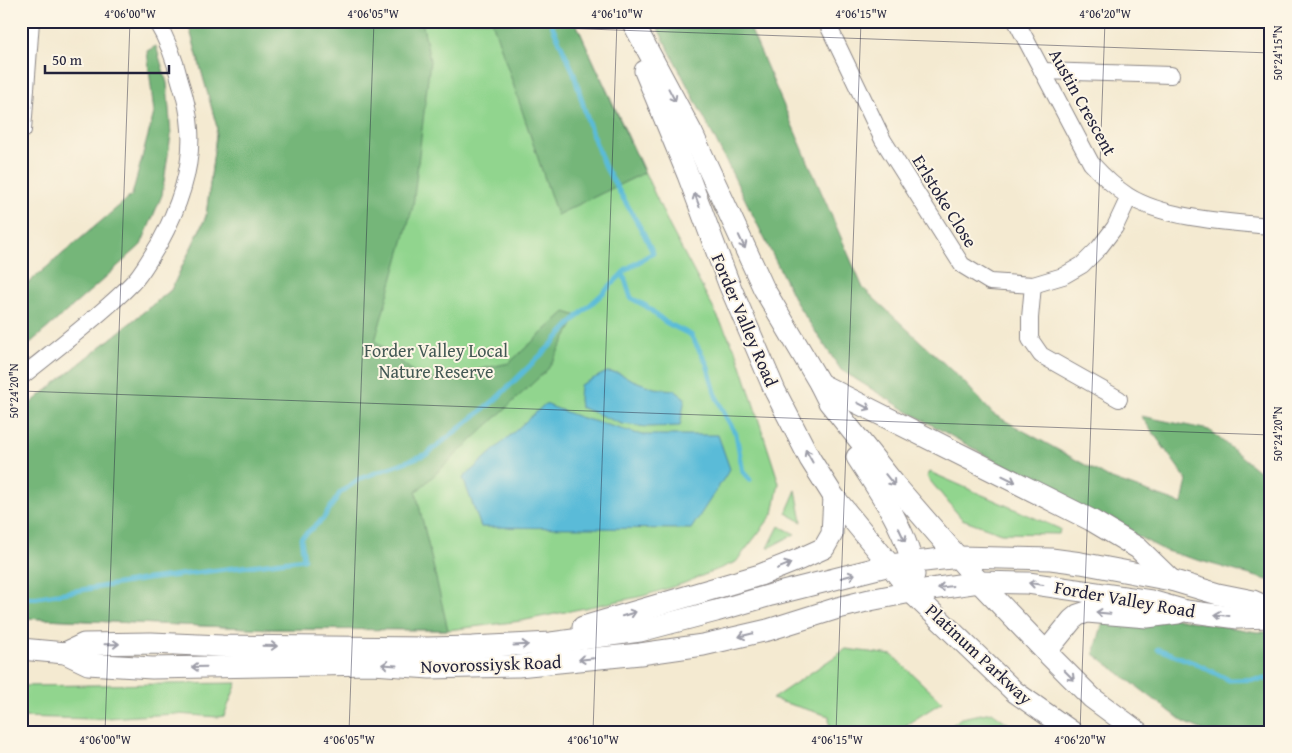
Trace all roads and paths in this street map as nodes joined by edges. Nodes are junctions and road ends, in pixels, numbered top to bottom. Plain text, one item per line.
1 (31, 21) edge
2 (156, 21) edge
3 (624, 21) edge
4 (632, 21) edge
5 (826, 21) edge
6 (1016, 21) edge
7 (1042, 71) junction
8 (1171, 75) dead end
9 (21, 131) edge
10 (1129, 197) junction
11 (1271, 226) edge
12 (1033, 285) junction
13 (21, 377) edge
14 (825, 393) junction
15 (1119, 399) dead end
16 (834, 497) junction
17 (959, 558) junction
18 (913, 562) junction
19 (890, 565) junction
20 (1171, 580) junction
21 (979, 582) junction
22 (911, 592) junction
23 (1271, 608) edge
24 (1186, 611) junction
25 (1271, 617) edge
26 (551, 643) junction
27 (21, 649) edge
28 (1046, 652) junction
29 (65, 653) junction
30 (1072, 732) edge
31 (1138, 732) edge

1 - 9 street
2 - 13 street
16 -> 3 main road, Forder Valley Road
4 -> 14 main road, Forder Valley Road
5 - 12 street, Erlstoke Close
6 - 7 street, Austin Crescent
7 - 8 street
7 - 10 street, Austin Crescent
10 - 11 street, Austin Crescent
10 - 12 street, Erlstoke Close
12 - 15 street
14 -> 17 main road, Forder Valley Road
14 -> 18 main road
14 -> 20 main road
16 - 19 main road, Forder Valley Road
26 -> 16 main road
17 - 18 main road, Novorossiysk Road
17 - 20 main road, Forder Valley Road
17 - 21 main road, Forder Valley Road
18 - 19 main road, Novorossiysk Road
18 - 22 main road
19 - 22 main road, Forder Valley Road
26 -> 19 main road, Novorossiysk Road
20 - 23 main road, Forder Valley Road
21 -> 22 main road, Novorossiysk Road
24 -> 21 main road, Forder Valley Road
21 - 28 main road, Forder Valley Road
22 -> 29 main road, Novorossiysk Road
22 - 30 main road, Platinum Parkway
25 -> 24 main road, Forder Valley Road
24 -> 28 main road
29 -> 26 main road, Novorossiysk Road
27 - 29 main road, Novorossiysk Road
28 -> 31 main road

